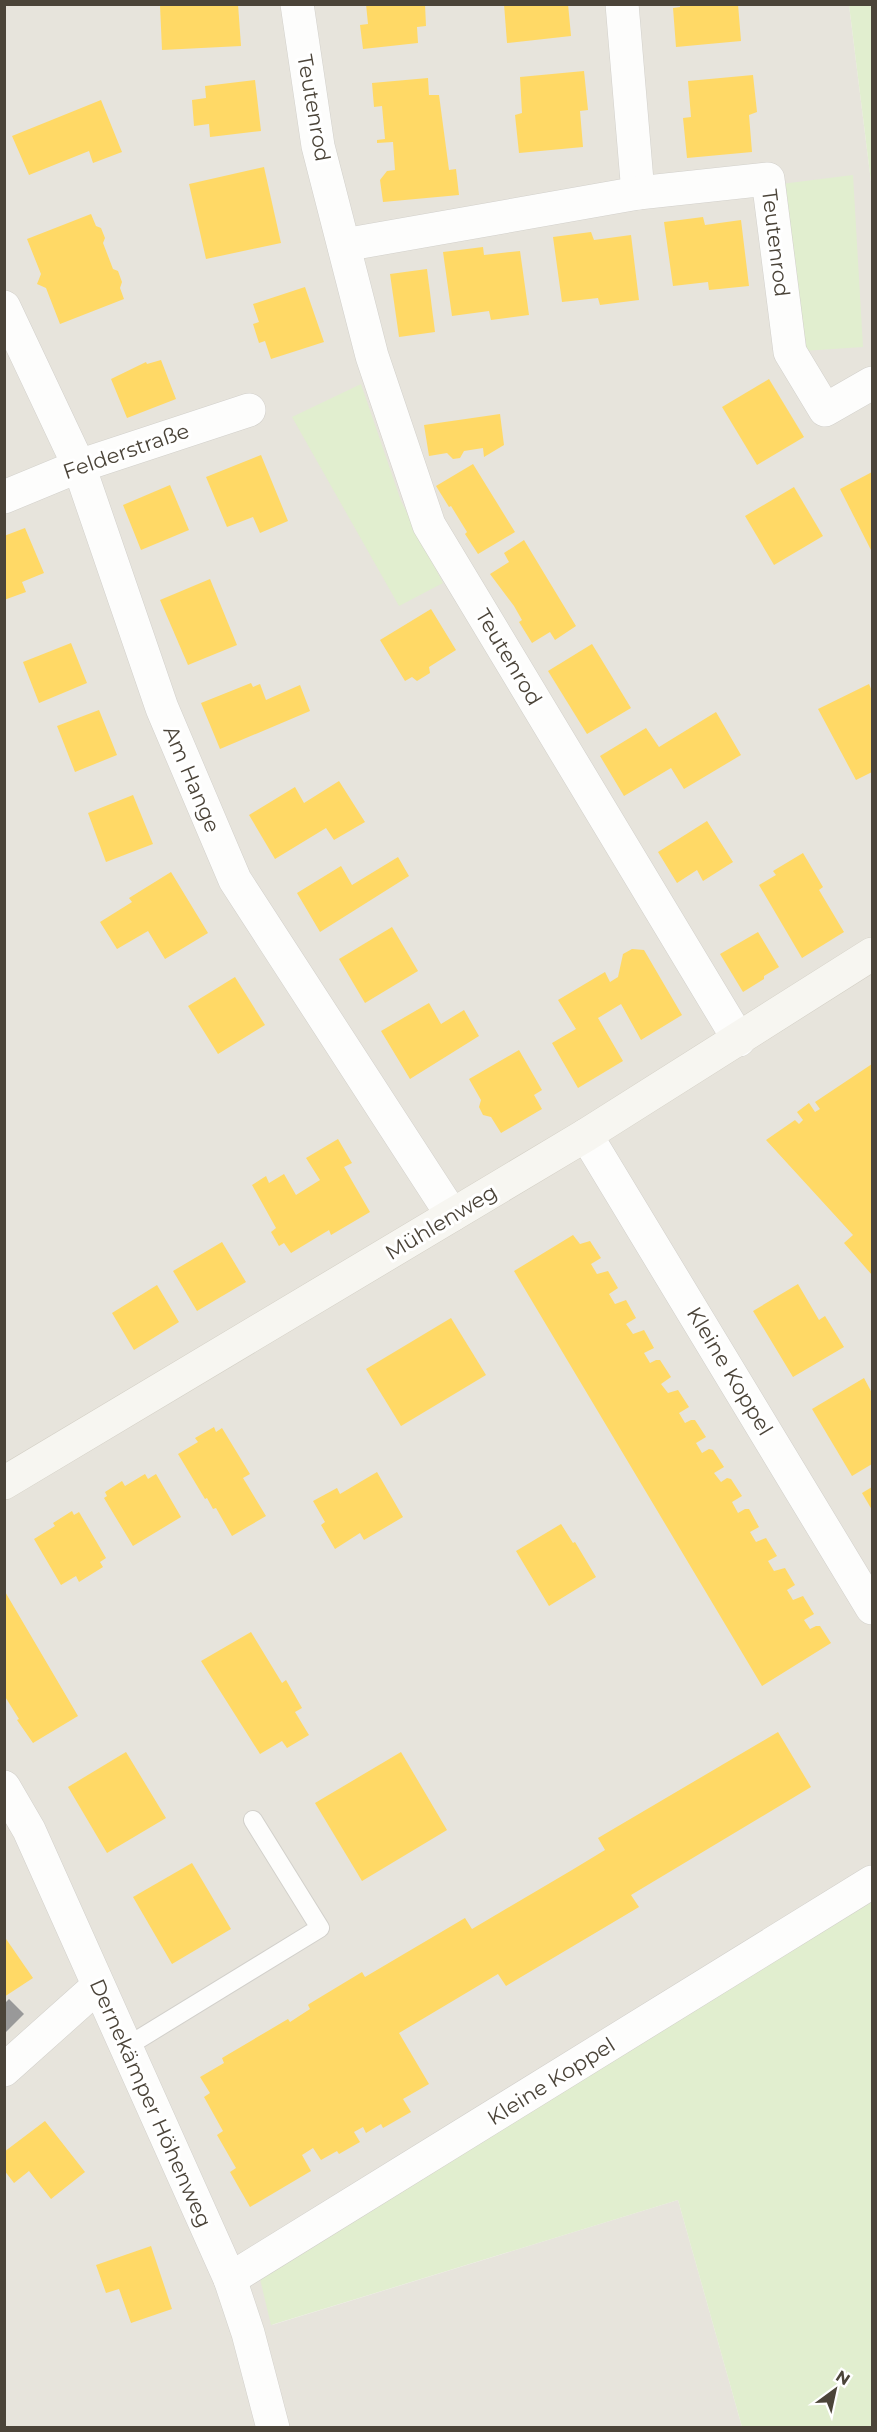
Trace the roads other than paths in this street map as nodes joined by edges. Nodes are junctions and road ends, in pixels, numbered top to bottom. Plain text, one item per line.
1 (297, 4) edge
2 (622, 4) edge
3 (638, 193) junction
4 (344, 245) junction
5 (4, 307) edge
6 (873, 383) edge
7 (249, 410) dead end
8 (79, 466) junction
9 (4, 497) edge
10 (873, 954) edge
11 (739, 1040) junction
12 (586, 1135) junction
13 (452, 1215) junction
14 (4, 1483) edge
15 (873, 1608) edge
16 (4, 1787) edge
17 (253, 1820) dead end
18 (873, 1882) edge
19 (98, 1986) junction
20 (126, 2047) junction
21 (4, 2070) edge
22 (230, 2279) junction
23 (273, 2427) edge

1 - 4 street, Teutenrod
2 - 3 street
3 - 4 street, Teutenrod
3 - 6 street, Teutenrod
4 - 11 street, Teutenrod
5 - 8 street, Am Hange
7 - 8 street, Felderstraße
8 - 9 street, Felderstraße
8 - 13 street, Am Hange
10 - 11 street, Mühlenweg
11 - 12 street, Mühlenweg
12 - 13 street, Mühlenweg
12 - 15 street, Kleine Koppel
13 - 14 street, Mühlenweg
16 - 19 street, Dernekämper Höhenweg
17 - 20 lane
18 - 22 street, Kleine Koppel
19 - 20 street, Dernekämper Höhenweg
19 - 21 street
20 - 22 street, Dernekämper Höhenweg
22 - 23 street, Dernekämper Höhenweg

